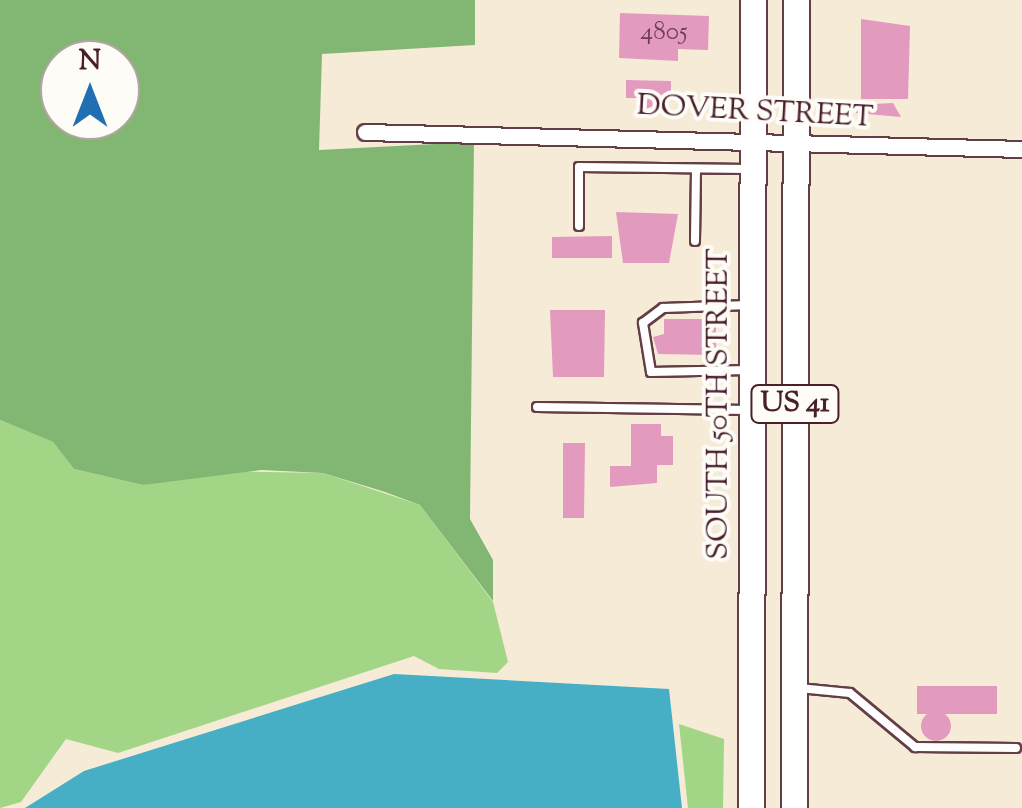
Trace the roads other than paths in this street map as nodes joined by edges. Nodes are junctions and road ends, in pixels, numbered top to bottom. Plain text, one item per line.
1 (753, 0) edge
2 (796, 0) edge
3 (365, 132) dead end
4 (753, 135) junction
5 (796, 146) junction
6 (1022, 149) edge
7 (696, 169) junction
8 (753, 169) junction
9 (579, 226) dead end
10 (695, 241) dead end
11 (752, 305) junction
12 (752, 369) junction
13 (538, 407) dead end
14 (752, 410) junction
15 (796, 410) junction
16 (794, 687) junction
17 (1016, 748) dead end
18 (751, 808) edge
19 (794, 808) edge

1 - 4 main road, SOUTH 50TH STREET / US 41
2 - 5 main road, US 41
3 - 4 street, DOVER STREET
4 - 5 street, DOVER STREET
4 - 8 main road, SOUTH 50TH STREET / US 41
5 - 6 street, DOVER STREET
5 - 15 main road, US 41
7 - 8 lane
7 - 9 lane
7 - 10 lane
8 - 11 main road, SOUTH 50TH STREET / US 41
11 - 12 main road, SOUTH 50TH STREET / US 41
11 - 12 lane
12 - 14 main road, SOUTH 50TH STREET / US 41
13 - 14 lane
14 - 15 street
14 - 18 main road, SOUTH 50TH STREET / US 41
15 - 16 main road, US 41
16 - 17 lane
16 - 19 main road, US 41

